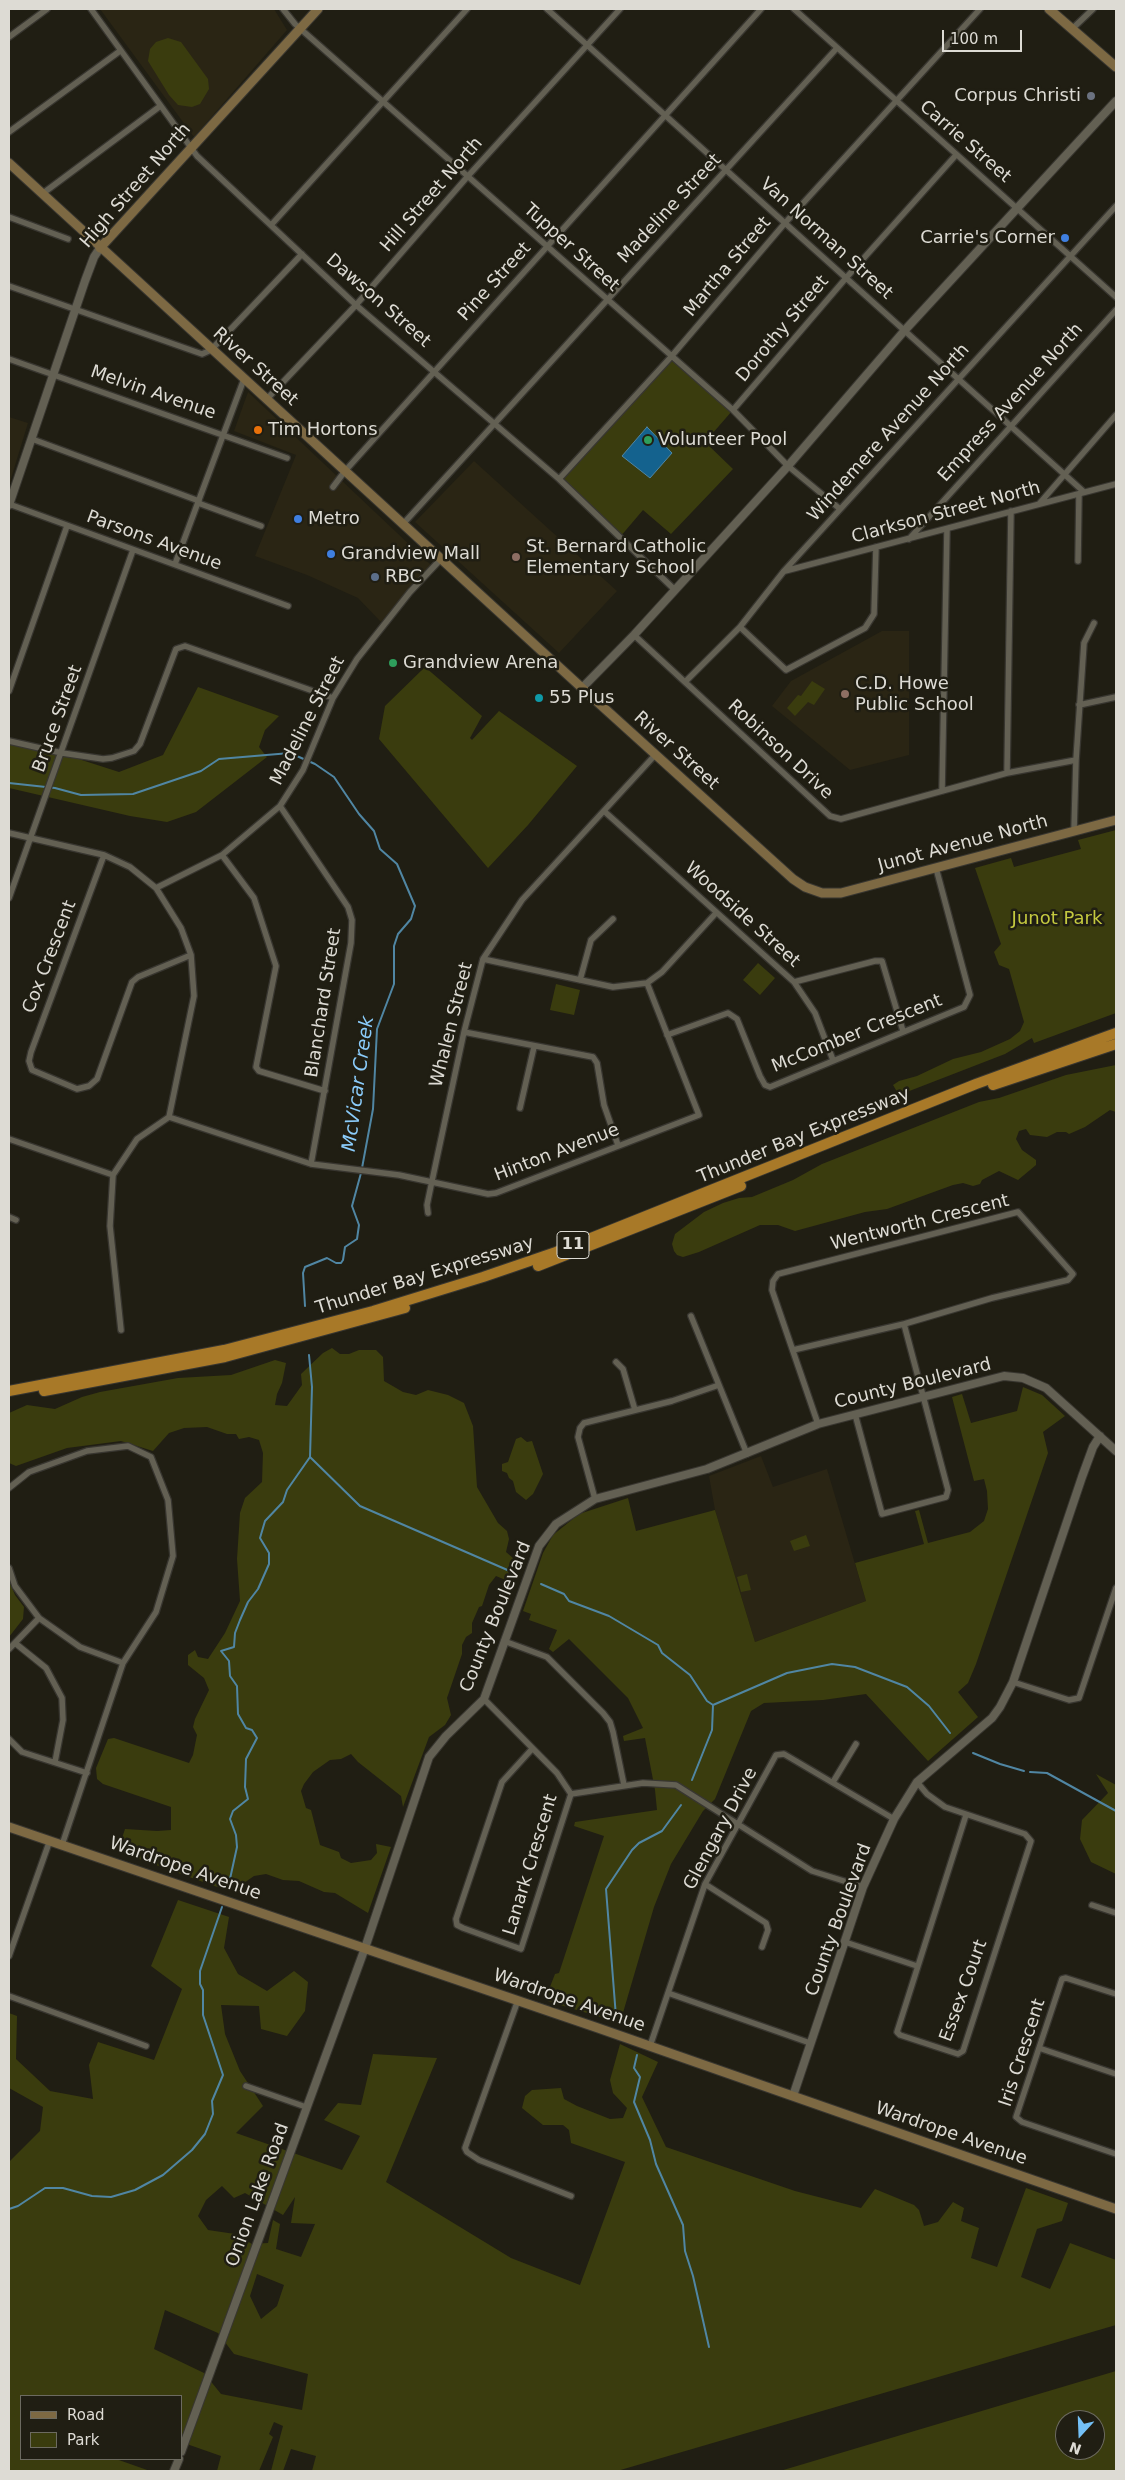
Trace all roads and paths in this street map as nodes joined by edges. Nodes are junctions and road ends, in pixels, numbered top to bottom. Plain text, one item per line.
1 (47, 9) edge
2 (91, 9) edge
3 (283, 9) edge
4 (318, 9) edge
5 (467, 9) edge
6 (547, 9) edge
7 (620, 9) edge
8 (761, 9) edge
9 (794, 9) edge
10 (980, 9) edge
11 (1049, 9) edge
12 (1093, 9) edge
13 (301, 28) junction
14 (1072, 30) junction
15 (9, 37) edge
16 (587, 44) junction
17 (837, 48) junction
18 (120, 51) junction
19 (1116, 67) edge
20 (384, 101) junction
21 (1116, 101) edge
22 (896, 102) junction
23 (159, 107) junction
24 (665, 115) junction
25 (9, 132) edge
26 (190, 148) junction
27 (956, 155) junction
28 (9, 163) edge
29 (727, 169) junction
30 (468, 176) junction
31 (42, 194) junction
32 (1116, 206) edge
33 (1016, 208) junction
34 (9, 217) edge
35 (786, 223) junction
36 (272, 224) junction
37 (68, 238) dead end
38 (548, 246) junction
39 (100, 248) junction
40 (302, 254) junction
41 (1070, 256) junction
42 (846, 278) junction
43 (9, 286) edge
44 (1116, 297) edge
45 (606, 300) junction
46 (356, 305) junction
47 (75, 309) junction
48 (1116, 310) edge
49 (906, 330) junction
50 (211, 350) junction
51 (670, 358) junction
52 (9, 360) edge
53 (436, 371) junction
54 (54, 374) junction
55 (244, 379) junction
56 (959, 379) junction
57 (266, 400) junction
58 (733, 410) junction
59 (1116, 415) edge
60 (493, 424) junction
61 (1011, 426) junction
62 (223, 434) junction
63 (32, 439) junction
64 (287, 458) dead end
65 (788, 466) junction
66 (345, 470) junction
67 (1063, 474) junction
68 (559, 479) junction
69 (1116, 484) edge
70 (333, 486) dead end
71 (1082, 493) junction
72 (198, 502) junction
73 (1039, 504) junction
74 (9, 505) edge
75 (840, 509) junction
76 (1011, 512) junction
77 (403, 524) junction
78 (67, 526) junction
79 (261, 526) dead end
80 (947, 529) junction
81 (909, 539) junction
82 (876, 548) junction
83 (133, 550) junction
84 (441, 559) junction
85 (1078, 561) dead end
86 (175, 564) junction
87 (784, 571) junction
88 (675, 590) junction
89 (288, 606) dead end
90 (1094, 623) dead end
91 (740, 627) junction
92 (634, 636) junction
93 (685, 682) junction
94 (582, 688) junction
95 (9, 691) edge
96 (1116, 697) edge
97 (333, 698) junction
98 (1079, 706) junction
99 (9, 741) edge
100 (62, 753) junction
101 (656, 754) junction
102 (1076, 760) junction
103 (1007, 773) junction
104 (942, 791) junction
105 (280, 806) junction
106 (604, 811) junction
107 (1116, 820) edge
108 (1074, 832) junction
109 (9, 833) edge
110 (31, 839) junction
111 (104, 855) junction
112 (222, 855) junction
113 (936, 868) junction
114 (156, 888) junction
115 (818, 892) joint
116 (9, 898) edge
117 (716, 913) junction
118 (613, 919) dead end
119 (191, 955) junction
120 (483, 959) junction
121 (580, 980) junction
122 (794, 982) junction
123 (647, 984) junction
124 (903, 1031) junction
125 (464, 1032) junction
126 (1116, 1033) edge
127 (667, 1035) junction
128 (1116, 1044) edge
129 (534, 1047) junction
130 (833, 1060) junction
131 (325, 1091) junction
132 (520, 1108) dead end
133 (169, 1117) junction
134 (9, 1140) edge
135 (618, 1145) junction
136 (311, 1164) junction
137 (113, 1174) junction
138 (432, 1181) junction
139 (428, 1213) dead end
140 (9, 1217) edge
141 (16, 1220) dead end
142 (691, 1316) dead end
143 (904, 1324) junction
144 (121, 1330) dead end
145 (793, 1350) junction
146 (616, 1362) dead end
147 (719, 1385) junction
148 (9, 1391) edge
149 (923, 1395) junction
150 (9, 1398) edge
151 (635, 1410) junction
152 (855, 1414) junction
153 (818, 1424) junction
154 (1100, 1436) junction
155 (1116, 1451) edge
156 (747, 1454) junction
157 (9, 1488) edge
158 (595, 1498) junction
159 (9, 1568) edge
160 (1116, 1588) edge
161 (39, 1618) junction
162 (504, 1641) junction
163 (15, 1643) junction
164 (9, 1649) edge
165 (123, 1663) junction
166 (1013, 1682) junction
167 (484, 1699) junction
168 (9, 1739) edge
169 (856, 1744) dead end
170 (532, 1749) junction
171 (55, 1762) junction
172 (86, 1773) junction
173 (833, 1782) junction
174 (918, 1782) junction
175 (624, 1785) junction
176 (571, 1794) junction
177 (966, 1814) junction
178 (894, 1819) junction
179 (738, 1824) junction
180 (9, 1827) edge
181 (50, 1840) junction
182 (62, 1844) junction
183 (705, 1884) junction
184 (863, 1887) junction
185 (1092, 1905) dead end
186 (1116, 1912) edge
187 (844, 1942) junction
188 (762, 1947) dead end
189 (365, 1948) junction
190 (9, 1956) edge
191 (917, 1966) junction
192 (668, 1993) junction
193 (1116, 1994) edge
194 (9, 1996) edge
195 (518, 2000) junction
196 (810, 2043) junction
197 (146, 2046) dead end
198 (650, 2046) junction
199 (1039, 2048) junction
200 (1116, 2074) edge
201 (246, 2086) dead end
202 (793, 2096) junction
203 (306, 2107) junction
204 (1116, 2154) edge
205 (571, 2196) dead end
206 (1116, 2209) edge
207 (182, 2449) edge

1 - 15 street
2 - 18 street, Dawson Street
3 - 13 street, Tupper Street
4 - 13 main road, High Street North
5 - 20 street
6 - 16 street, Van Norman Street
7 - 16 street, Hill Street North
8 - 24 street, Pine Street
9 - 17 street, Carrie Street
10 - 22 street, Martha Street
11 - 14 main road
12 - 14 street
13 - 20 street, Tupper Street
13 - 26 main road, High Street North
14 - 19 main road
16 - 24 street, Van Norman Street
16 - 30 street, Hill Street North
17 - 22 street, Carrie Street
17 - 29 street, Madeline Street
18 - 23 street, Dawson Street
18 - 25 street
20 - 30 street, Tupper Street
20 - 36 street
21 - 33 street
22 - 27 street, Carrie Street
22 - 35 street, Martha Street
23 - 26 street, Dawson Street
23 - 31 street
24 - 29 street, Van Norman Street
24 - 38 street, Pine Street
26 - 36 street, Dawson Street
26 - 39 main road, High Street North
27 - 33 street, Carrie Street
27 - 42 street, Dorothy Street
28 - 31 main road, River Street
29 - 35 street, Van Norman Street
29 - 45 street, Madeline Street
30 - 38 street, Tupper Street
30 - 46 street, Hill Street North
31 - 39 main road, River Street
32 - 41 street, Windemere Avenue North
33 - 41 street, Carrie Street
33 - 49 street
34 - 37 street
35 - 42 street, Van Norman Street
35 - 51 street, Martha Street
36 - 40 street, Dawson Street
38 - 45 street, Tupper Street
38 - 53 street, Pine Street
39 - 47 street, High Street North
39 - 50 main road, River Street
40 - 46 street, Dawson Street
40 - 50 street
41 - 44 street, Carrie Street
41 - 56 street, Windemere Avenue North
42 - 49 street, Van Norman Street
42 - 58 street, Dorothy Street
43 - 47 street
45 - 51 street, Tupper Street
45 - 60 street, Madeline Street
46 - 53 street, Dawson Street
46 - 57 street, Hill Street North
47 - 50 street
47 - 54 street, High Street North
48 - 61 street, Empress Avenue North
49 - 56 street, Van Norman Street
49 - 65 street
50 - 55 main road, River Street
51 - 58 street, Tupper Street
51 - 68 street, Martha Street
52 - 54 street, Melvin Avenue
53 - 60 street, Dawson Street
53 - 66 street, Pine Street
54 - 62 street, Melvin Avenue
54 - 63 street, High Street North
55 - 57 main road, River Street
55 - 62 street
56 - 61 street, Van Norman Street
56 - 75 street, Windemere Avenue North
57 - 66 main road, River Street
58 - 65 street, Tupper Street
59 - 67 street
60 - 68 street, Dawson Street
60 - 77 street, Madeline Street
61 - 67 street, Van Norman Street
61 - 81 street, Empress Avenue North
62 - 64 street, Melvin Avenue
62 - 72 street
63 - 72 street
63 - 74 street, High Street North
65 - 75 street, Tupper Street
65 - 88 street
66 - 70 street, Pine Street
66 - 77 main road, River Street
67 - 71 street, Van Norman Street
67 - 73 street
68 - 88 street, Dawson Street
69 - 71 street, Clarkson Street North
71 - 73 street, Clarkson Street North
71 - 85 street
72 - 79 street
72 - 86 street
73 - 76 street, Clarkson Street North
74 - 78 street, Parsons Avenue
75 - 87 street, Windemere Avenue North
76 - 80 street, Clarkson Street North
76 - 103 street
77 - 84 main road, River Street
78 - 83 street, Parsons Avenue
78 - 95 street
80 - 81 street, Clarkson Street North
80 - 104 street
81 - 82 street, Clarkson Street North
82 - 87 street, Clarkson Street North
82 - 91 street
83 - 86 street, Parsons Avenue
83 - 100 street, Bruce Street
84 - 94 main road, River Street
84 - 97 street, Madeline Street
86 - 89 street, Parsons Avenue
87 - 91 street, Windemere Avenue North
88 - 92 street
90 - 98 street
91 - 93 street, Windemere Avenue North
92 - 93 street, Robinson Drive
92 - 94 street
93 - 104 street, Robinson Drive
94 - 101 main road, River Street
96 - 98 street
97 - 100 street
97 - 105 street, Madeline Street
98 - 102 street
99 - 100 street
100 - 110 street, Bruce Street
101 - 106 street, Whalen Street
101 - 115 main road, River Street
102 - 103 street, Robinson Drive
102 - 108 street
103 - 104 street, Robinson Drive
105 - 112 street, Madeline Street
105 - 131 street, Blanchard Street
106 - 117 street, Woodside Street
106 - 120 street, Whalen Street
107 - 108 main road, Junot Avenue North
108 - 113 main road, Junot Avenue North
109 - 110 street
110 - 111 street
110 - 116 street, Bruce Street
111 - 114 street
111 - 119 street, Cox Crescent
112 - 114 street, Madeline Street
112 - 131 street
113 - 115 main road, Junot Avenue North
113 - 124 street, McComber Crescent
114 - 119 street
117 - 122 street, Woodside Street
117 - 123 street
118 - 121 street
119 - 133 street
120 - 121 street
120 - 125 street, Whalen Street
121 - 123 street
122 - 124 street
122 - 130 street, Woodside Street
123 - 127 street, Hinton Avenue
124 - 130 street, McComber Crescent
125 - 129 street
125 - 138 street, Whalen Street
126 - 148 highway, Thunder Bay Expressway / 11
127 - 130 street, McComber Crescent
127 - 135 street, Hinton Avenue
128 - 150 highway, Thunder Bay Expressway / 11
129 - 132 street
129 - 135 street
131 - 136 street, Blanchard Street
133 - 136 street, Hinton Avenue
133 - 137 street
134 - 137 street
135 - 138 street, Hinton Avenue
136 - 138 street, Hinton Avenue
137 - 144 street
138 - 139 street, Whalen Street
140 - 141 street
142 - 147 street
143 - 145 street, Wentworth Crescent
143 - 145 street, Wentworth Crescent
143 - 149 street
145 - 153 street, Wentworth Crescent
146 - 151 street
147 - 151 street
147 - 156 street
149 - 152 street, County Boulevard
149 - 152 street
149 - 154 street, County Boulevard
151 - 158 street
152 - 153 street, County Boulevard
153 - 156 street, County Boulevard
154 - 155 street
154 - 166 street, County Boulevard
156 - 158 street, County Boulevard
157 - 165 street
158 - 162 street, County Boulevard
159 - 161 street
160 - 166 street
161 - 163 street
161 - 165 street
162 - 167 street, County Boulevard
162 - 175 street
163 - 164 street
163 - 171 street
165 - 172 street
166 - 174 street, County Boulevard
167 - 170 street, Lanark Crescent
167 - 189 street, County Boulevard
168 - 171 street
169 - 173 street
170 - 176 street, Lanark Crescent
170 - 176 street, Lanark Crescent
171 - 172 street
172 - 182 street
173 - 178 street, Glengary Drive
173 - 179 street, Glengary Drive
174 - 177 street, Essex Court
174 - 178 street, County Boulevard
175 - 176 street
175 - 179 street
177 - 191 street, Essex Court
177 - 191 street, Essex Court
178 - 184 street, County Boulevard
179 - 183 street, Glengary Drive
179 - 184 street
180 - 181 main road, Wardrope Avenue
181 - 182 main road, Wardrope Avenue
181 - 190 street
182 - 189 main road, Wardrope Avenue
183 - 188 street
183 - 192 street, Glengary Drive
184 - 187 street, County Boulevard
185 - 186 street
187 - 191 street
187 - 196 street, County Boulevard
189 - 195 main road, Wardrope Avenue
189 - 203 street, Onion Lake Road
192 - 196 street
192 - 198 street, Glengary Drive
193 - 199 street, Iris Crescent
194 - 197 street
195 - 198 main road, Wardrope Avenue
195 - 205 street
196 - 202 street, County Boulevard
198 - 202 main road, Wardrope Avenue
199 - 200 street
199 - 204 street, Iris Crescent
201 - 203 street
202 - 206 main road, Wardrope Avenue
203 - 207 street, Onion Lake Road

